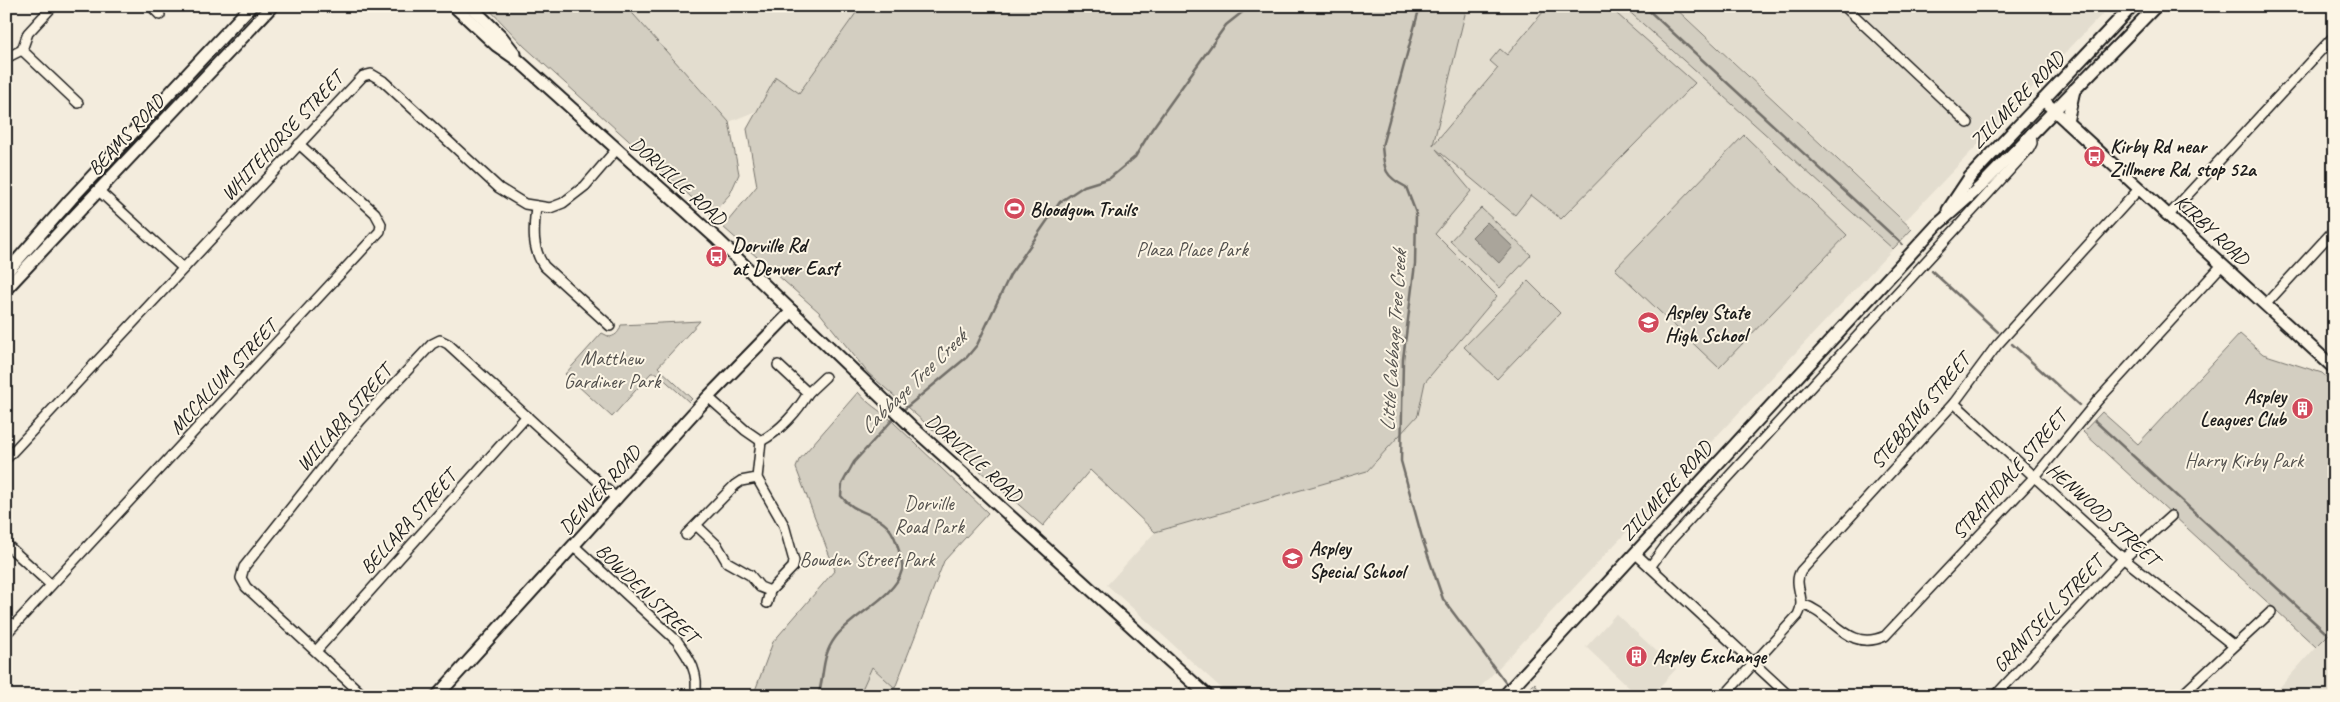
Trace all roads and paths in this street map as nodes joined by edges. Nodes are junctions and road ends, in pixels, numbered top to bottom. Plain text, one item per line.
1 (53, 6) edge
2 (150, 6) edge
3 (251, 6) edge
4 (272, 6) edge
5 (454, 6) edge
6 (470, 6) edge
7 (1844, 6) edge
8 (2132, 6) edge
9 (2156, 6) edge
10 (160, 15) dead end
11 (2334, 36) edge
12 (22, 50) junction
13 (6, 58) edge
14 (519, 61) junction
15 (2074, 90) junction
16 (2043, 100) junction
17 (78, 103) dead end
18 (2055, 111) junction
19 (2067, 122) junction
20 (1968, 123) dead end
21 (2031, 133) junction
22 (299, 144) junction
23 (616, 150) junction
24 (2139, 189) junction
25 (99, 191) junction
26 (536, 206) junction
27 (2169, 215) junction
28 (1937, 225) junction
29 (2334, 230) edge
30 (2222, 265) junction
31 (183, 268) junction
32 (6, 273) edge
33 (6, 289) edge
34 (2265, 305) junction
35 (792, 311) junction
36 (1856, 311) junction
37 (1870, 323) junction
38 (610, 326) dead end
39 (778, 365) dead end
40 (2334, 368) edge
41 (825, 377) dead end
42 (808, 393) junction
43 (708, 397) junction
44 (1954, 403) junction
45 (527, 416) junction
46 (761, 441) junction
47 (6, 459) edge
48 (2034, 476) junction
49 (757, 478) junction
50 (618, 499) junction
51 (2171, 516) dead end
52 (697, 526) junction
53 (686, 535) dead end
54 (6, 544) edge
55 (574, 546) junction
56 (1636, 554) junction
57 (2124, 559) junction
58 (1650, 567) junction
59 (51, 586) junction
60 (770, 591) junction
61 (767, 603) dead end
62 (1802, 604) junction
63 (2271, 612) dead end
64 (6, 634) edge
65 (2234, 646) junction
66 (316, 651) junction
67 (1754, 663) junction
68 (364, 696) edge
69 (437, 696) edge
70 (695, 696) edge
71 (1208, 696) edge
72 (1504, 696) edge
73 (1724, 696) edge
74 (1789, 696) edge
75 (1995, 696) edge
76 (2181, 696) edge

1 - 12 street
2 - 10 street
3 - 32 main road, BEAMS ROAD
4 - 25 main road, BEAMS ROAD
5 - 14 main road, DORVILLE ROAD
6 - 14 main road, DORVILLE ROAD
7 - 20 street
8 - 16 main road, ZILLMERE ROAD
9 - 15 main road, ZILLMERE ROAD
11 - 27 street
12 - 13 street
12 - 17 street
14 - 23 main road, DORVILLE ROAD
15 - 18 main road, ZILLMERE ROAD
15 - 19 main road
16 - 18 main road, KIRBY ROAD
16 - 28 main road, ZILLMERE ROAD
18 - 19 main road, KIRBY ROAD
18 - 21 main road, ZILLMERE ROAD
19 - 24 main road, KIRBY ROAD
21 - 28 main road, ZILLMERE ROAD
21 - 37 street, ZILLMERE ROAD
22 - 26 street, WHITEHORSE STREET
22 - 31 street, WHITEHORSE STREET
22 - 59 street, MCCALLUM STREET
23 - 26 street, WHITEHORSE STREET
23 - 35 main road, DORVILLE ROAD
24 - 27 main road, KIRBY ROAD
24 - 44 street, STEBBING STREET
25 - 31 street
25 - 33 main road, BEAMS ROAD
26 - 38 street
27 - 30 main road, KIRBY ROAD
28 - 36 main road, ZILLMERE ROAD
29 - 34 street
30 - 34 main road, KIRBY ROAD
30 - 48 street, STRATHDALE STREET
31 - 47 street, WHITEHORSE STREET
34 - 40 main road, KIRBY ROAD
35 - 43 main road, DENVER ROAD
35 - 71 main road, DORVILLE ROAD
36 - 37 street
36 - 56 main road, ZILLMERE ROAD
37 - 58 street, ZILLMERE ROAD
39 - 42 street
41 - 42 street
42 - 46 street
43 - 46 street
43 - 50 main road, DENVER ROAD
44 - 48 street, HENWOOD STREET
44 - 62 street, STEBBING STREET
45 - 50 street, WILLARA STREET
45 - 66 street, BELLARA STREET
45 - 66 street, WILLARA STREET
46 - 49 street
48 - 57 street, HENWOOD STREET
48 - 62 street, STRATHDALE STREET
49 - 52 street
49 - 60 street
50 - 55 main road, DENVER ROAD
51 - 57 street, GRANTSELL STREET
52 - 53 street
52 - 60 street
54 - 59 street
55 - 69 main road, DENVER ROAD
55 - 70 street, BOWDEN STREET
56 - 58 street
56 - 72 main road, ZILLMERE ROAD
57 - 65 street, HENWOOD STREET
57 - 75 street, GRANTSELL STREET
58 - 67 street
59 - 64 street, MCCALLUM STREET
60 - 61 street
62 - 67 street
63 - 65 street
65 - 76 street
66 - 68 street, WILLARA STREET
67 - 73 street
67 - 74 street

